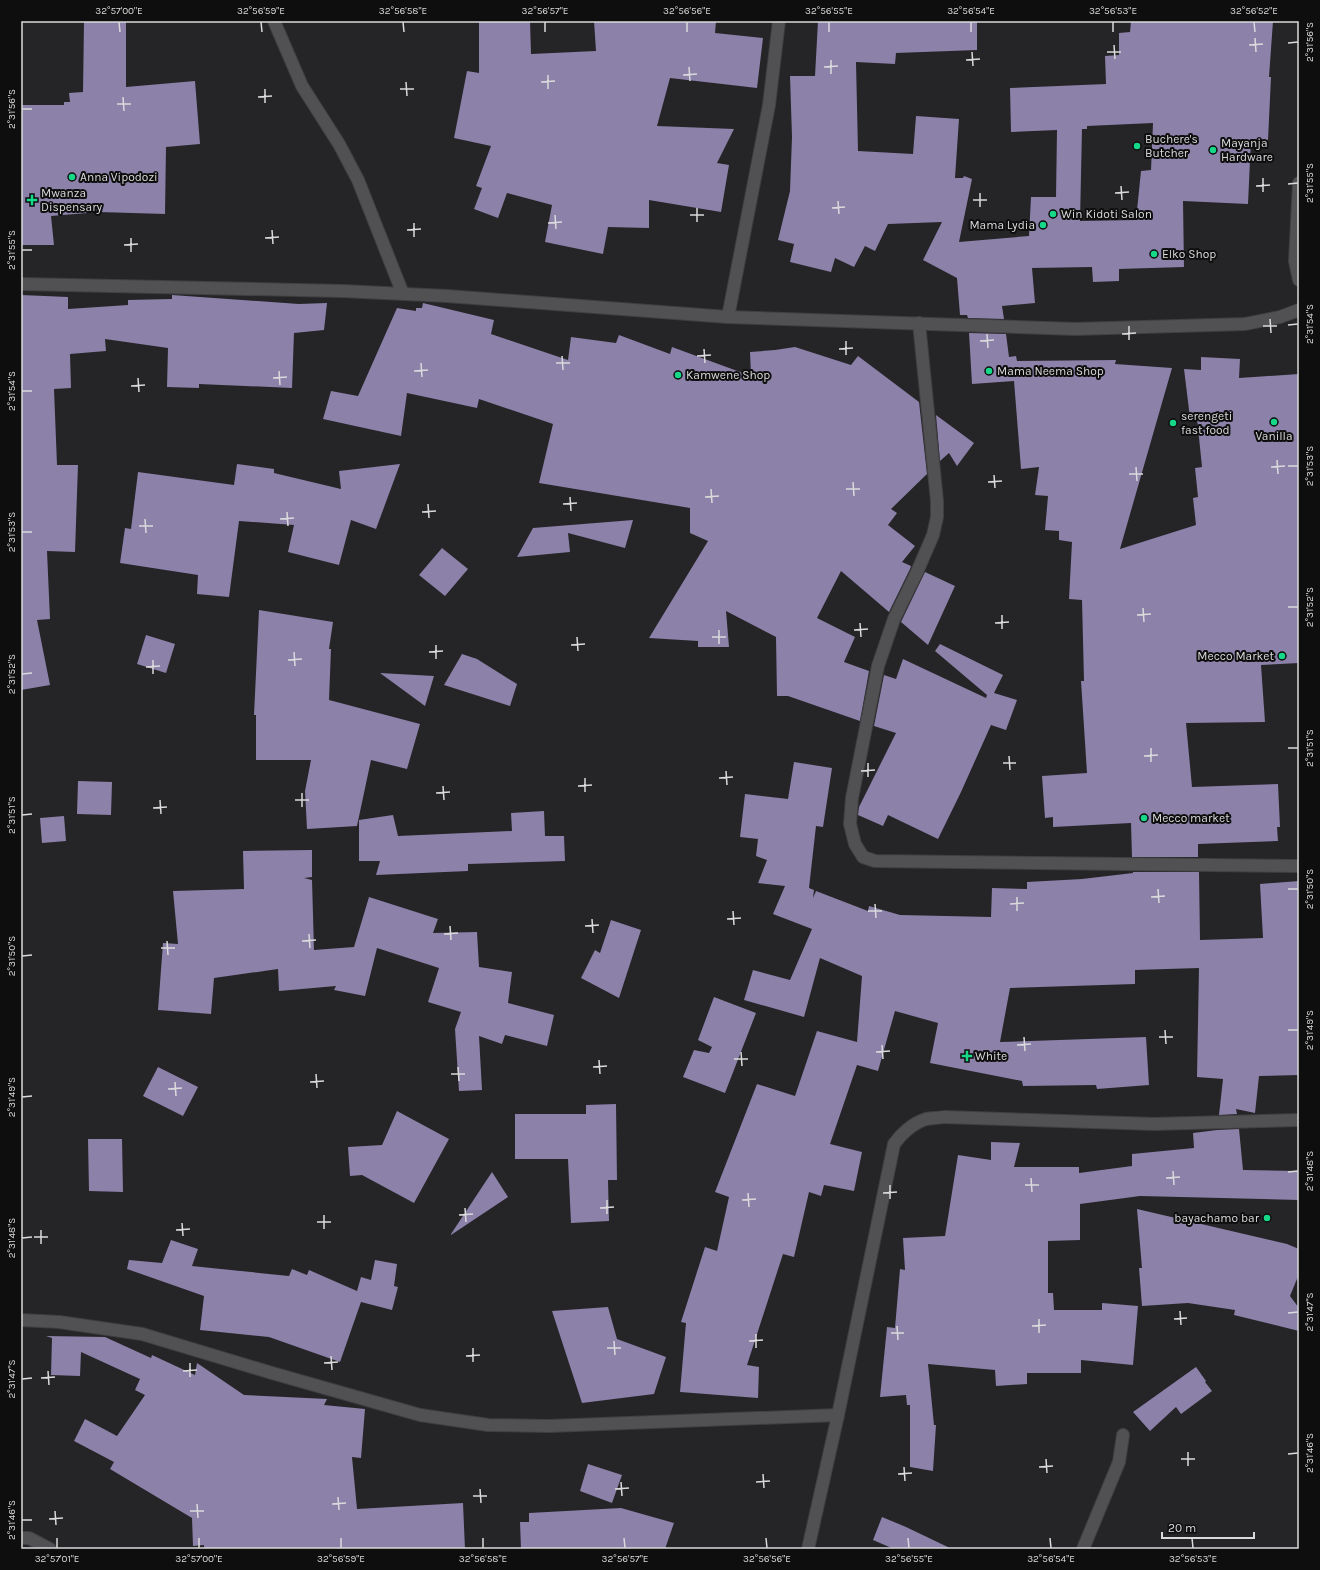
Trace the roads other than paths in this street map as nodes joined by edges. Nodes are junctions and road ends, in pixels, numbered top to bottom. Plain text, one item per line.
1 (274, 21) edge
2 (779, 21) edge
3 (1299, 183) edge
4 (1299, 280) edge
5 (21, 284) edge
6 (403, 294) junction
7 (1299, 310) edge
8 (728, 317) junction
9 (919, 323) junction
10 (1299, 866) edge
11 (1299, 1120) edge
12 (21, 1320) edge
13 (838, 1415) junction
14 (1123, 1435) dead end
15 (21, 1538) edge
16 (50, 1549) edge
17 (808, 1549) edge
18 (1083, 1549) edge

1 - 6 street
2 - 8 street
3 - 4 street
5 - 6 street
6 - 8 street
7 - 9 street
8 - 9 street
9 - 10 street
11 - 13 street
12 - 13 street
13 - 17 street
14 - 18 street
15 - 16 street

